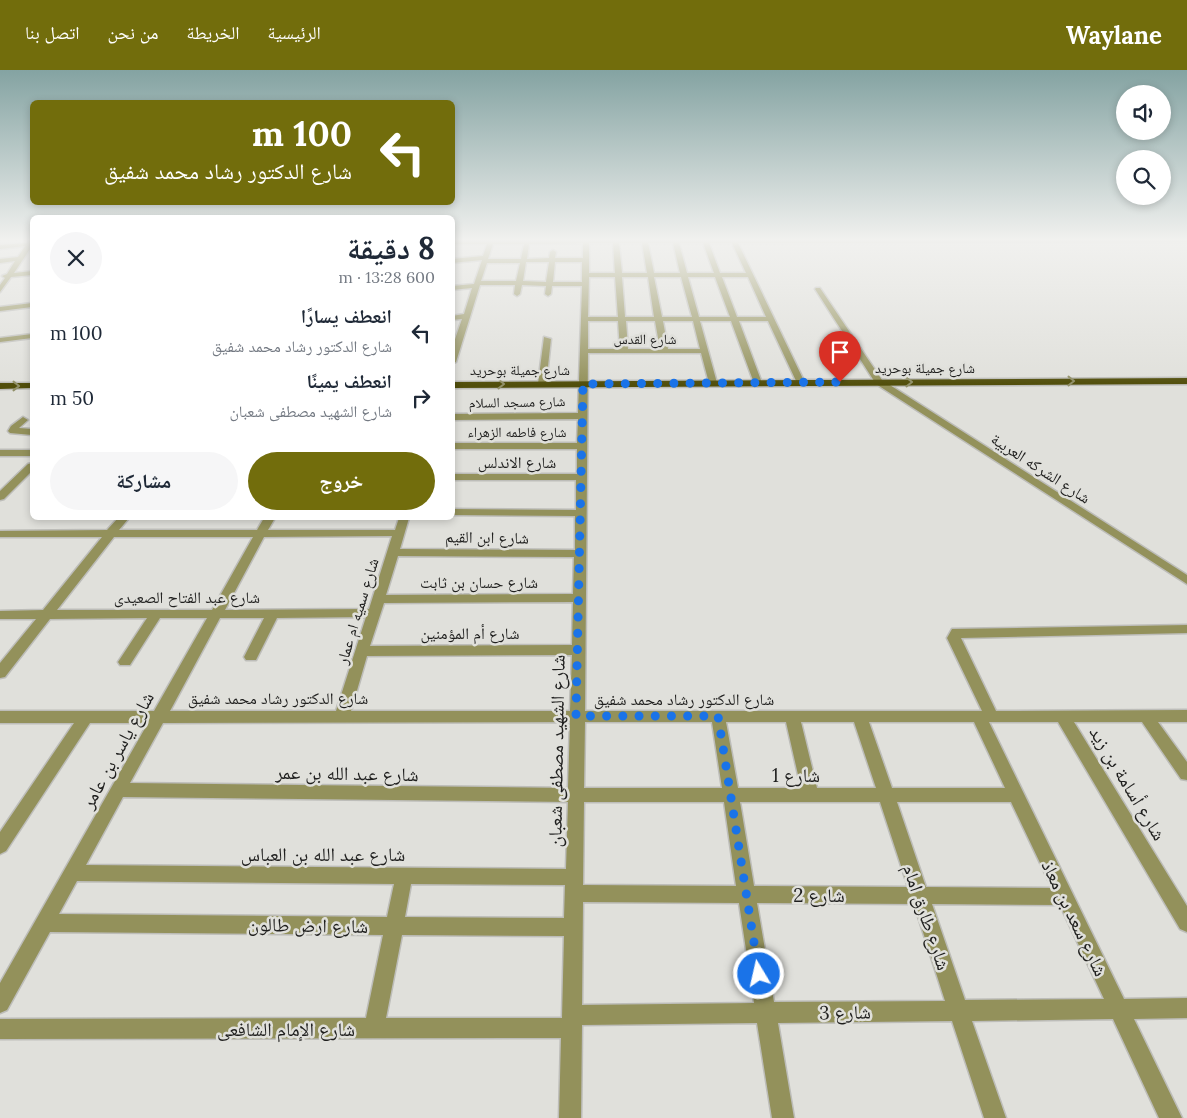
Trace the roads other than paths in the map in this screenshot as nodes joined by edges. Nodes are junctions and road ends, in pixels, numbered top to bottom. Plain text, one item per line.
1 (476, 288) edge
2 (518, 288) edge
3 (549, 288) edge
4 (586, 288) edge
5 (619, 288) edge
6 (653, 288) edge
7 (688, 288) edge
8 (722, 288) edge
9 (756, 288) edge
10 (818, 289) dead end
11 (517, 294) dead end
12 (548, 294) dead end
13 (30, 305) edge
14 (0, 309) edge
15 (467, 316) junction
16 (455, 318) edge
17 (585, 319) junction
18 (622, 319) junction
19 (658, 319) junction
20 (696, 319) junction
21 (734, 319) junction
22 (770, 319) junction
23 (30, 336) edge
24 (547, 339) dead end
25 (0, 340) edge
26 (585, 351) junction
27 (624, 351) junction
28 (664, 351) junction
29 (704, 351) junction
30 (455, 353) edge
31 (1187, 381) edge
32 (879, 382) junction
33 (713, 383) junction
34 (758, 383) junction
35 (801, 383) junction
36 (542, 384) junction
37 (583, 384) junction
38 (455, 385) edge
39 (0, 386) edge
40 (30, 386) edge
41 (583, 416) junction
42 (455, 417) edge
43 (23, 420) dead end
44 (30, 432) edge
45 (455, 446) edge
46 (582, 446) junction
47 (0, 453) edge
48 (30, 453) edge
49 (30, 468) edge
50 (455, 476) edge
51 (582, 477) junction
52 (0, 497) edge
53 (455, 512) edge
54 (581, 513) junction
55 (121, 520) edge
56 (268, 520) edge
57 (403, 520) edge
58 (399, 533) junction
59 (0, 534) edge
60 (110, 534) junction
61 (260, 534) junction
62 (393, 552) junction
63 (580, 554) junction
64 (1187, 580) edge
65 (579, 598) junction
66 (378, 599) junction
67 (215, 613) junction
68 (273, 613) junction
69 (374, 613) junction
70 (47, 614) junction
71 (156, 614) junction
72 (0, 615) edge
73 (1187, 629) edge
74 (578, 650) junction
75 (362, 651) junction
76 (251, 658) dead end
77 (125, 662) dead end
78 (0, 673) edge
79 (342, 715) junction
80 (86, 716) junction
81 (158, 716) junction
82 (576, 716) junction
83 (718, 716) junction
84 (1146, 716) junction
85 (1187, 716) edge
86 (0, 717) edge
87 (792, 717) junction
88 (860, 717) junction
89 (986, 717) junction
90 (1063, 717) junction
91 (1187, 774) edge
92 (118, 790) junction
93 (731, 795) junction
94 (811, 795) junction
95 (886, 795) junction
96 (1017, 795) junction
97 (575, 796) junction
98 (0, 846) edge
99 (72, 873) junction
100 (404, 876) junction
101 (574, 885) junction
102 (746, 895) junction
103 (920, 896) junction
104 (1065, 897) junction
105 (44, 923) junction
106 (1187, 923) edge
107 (394, 926) junction
108 (573, 927) junction
109 (0, 1003) edge
110 (1187, 1008) edge
111 (1119, 1009) junction
112 (959, 1011) junction
113 (766, 1013) junction
114 (571, 1022) junction
115 (0, 1029) edge
116 (374, 1029) junction
117 (570, 1118) edge
118 (783, 1118) edge
119 (995, 1118) edge
120 (1171, 1118) edge

1 - 15 street
2 - 11 street
3 - 12 street
4 - 17 street, شارع الشهيد مصطفى شعبان
5 - 18 street
6 - 19 street
7 - 20 street
8 - 21 street
9 - 22 street
10 - 32 street
13 - 14 street
15 - 16 street
15 - 30 street
17 - 18 street
17 - 26 street, شارع الشهيد مصطفى شعبان
18 - 19 street
18 - 27 street
19 - 20 street
19 - 28 street
20 - 21 street
20 - 29 street
21 - 22 street
21 - 34 street
22 - 35 street
23 - 25 street
24 - 36 street
26 - 27 street, شارع القدس
26 - 37 street, شارع الشهيد مصطفى شعبان
27 - 28 street, شارع القدس
28 - 29 street, شارع القدس
29 - 33 street
32 -> 31 main road, شارع جميلة بوحريد
32 - 35 main road, شارع جميلة بوحريد
32 - 64 street, شارع الشركه العربية
33 - 34 main road, شارع جميلة بوحريد
33 - 37 main road, شارع جميلة بوحريد
34 - 35 main road, شارع جميلة بوحريد
36 - 37 main road, شارع جميلة بوحريد
38 -> 36 main road, شارع جميلة بوحريد
37 - 41 street, شارع الشهيد مصطفى شعبان
39 -> 40 main road
41 - 42 street, شارع مسجد السلام
41 - 46 street, شارع الشهيد مصطفى شعبان
43 - 44 street
45 - 46 street, شارع فاطمه الزهراء
46 - 51 street, شارع الشهيد مصطفى شعبان
47 - 48 street
49 - 52 street
50 - 51 street, شارع الاندلس
51 - 54 street, شارع الشهيد مصطفى شعبان
53 - 54 street
54 - 63 street, شارع الشهيد مصطفى شعبان
55 - 60 street
56 - 61 street, شارع ياسر بن عامر
57 - 58 street, شارع سميه ام عمار
58 - 61 street
58 - 62 street, شارع سميه ام عمار
59 - 60 street
60 - 61 street
60 - 70 street
61 - 67 street, شارع ياسر بن عامر
62 - 63 street, شارع ابن القيم
62 - 66 street, شارع سميه ام عمار
63 - 65 street, شارع الشهيد مصطفى شعبان
65 - 66 street, شارع حسان بن ثابت
65 - 74 street, شارع الشهيد مصطفى شعبان
66 - 69 street, شارع سميه ام عمار
67 - 68 street, شارع عبد الفتاح الصعيدى
67 - 71 street, شارع عبد الفتاح الصعيدى
67 - 81 street, شارع ياسر بن عامر
68 - 69 street, شارع عبد الفتاح الصعيدى
68 - 76 street
69 - 75 street, شارع سميه ام عمار
70 - 71 street, شارع عبد الفتاح الصعيدى
70 - 72 street, شارع عبد الفتاح الصعيدى
70 - 78 street
71 - 77 street
73 - 89 street, شارع سعد بن معاذ
74 - 75 street, شارع أم المؤمنين
74 - 82 street, شارع الشهيد مصطفى شعبان
75 - 79 street, شارع سميه ام عمار
79 - 81 street, شارع الدكتور رشاد محمد شفيق
79 - 82 street, شارع الدكتور رشاد محمد شفيق
80 - 81 street, شارع الدكتور رشاد محمد شفيق
80 - 86 street, شارع الدكتور رشاد محمد شفيق
80 - 98 street
81 - 92 street, شارع ياسر بن عامر
82 - 83 street, شارع الدكتور رشاد محمد شفيق
82 - 97 street, شارع الشهيد مصطفى شعبان
83 - 87 street, شارع الدكتور رشاد محمد شفيق
83 - 93 street
84 - 85 street, شارع الدكتور رشاد محمد شفيق
84 - 90 street, شارع الدكتور رشاد محمد شفيق
84 - 91 street
87 - 88 street, شارع الدكتور رشاد محمد شفيق
87 - 94 street
88 - 89 street, شارع الدكتور رشاد محمد شفيق
88 - 95 street, شارع طارق امام
89 - 90 street, شارع الدكتور رشاد محمد شفيق
89 - 96 street, شارع سعد بن معاذ
90 - 106 street, شارع أسامة بن زيد
92 - 97 street, شارع عبد الله بن عمر
92 - 99 street, شارع ياسر بن عامر
93 - 94 street, شارع 1
93 - 97 street, شارع 1
93 - 102 street
94 - 95 street, شارع 1
95 - 96 street, شارع 1
95 - 103 street, شارع طارق امام
96 - 104 street, شارع سعد بن معاذ
97 - 101 street, شارع الشهيد مصطفى شعبان
99 - 100 street, شارع عبد الله بن العباس
99 - 105 street, شارع ياسر بن عامر
100 - 101 street, شارع عبد الله بن العباس
100 - 107 street
101 - 102 street, شارع 2
101 - 108 street, شارع الشهيد مصطفى شعبان
102 - 103 street, شارع 2
102 - 113 street
103 - 104 street, شارع 2
103 - 112 street, شارع طارق امام
104 - 111 street, شارع سعد بن معاذ
105 - 107 street, شارع ارض طالون
105 - 109 street, شارع ياسر بن عامر
107 - 108 street, شارع ارض طالون
107 - 116 street
108 - 114 street, شارع الشهيد مصطفى شعبان
110 - 111 street, شارع 3
111 - 112 street, شارع 3
111 - 120 street, شارع سعد بن معاذ
112 - 113 street, شارع 3
112 - 119 street, شارع طارق امام
113 - 114 street, شارع 3
113 - 118 street
114 - 116 street, شارع الإمام الشافعى
114 - 117 street, شارع الشهيد مصطفى شعبان
115 - 116 street, شارع الإمام الشافعى

